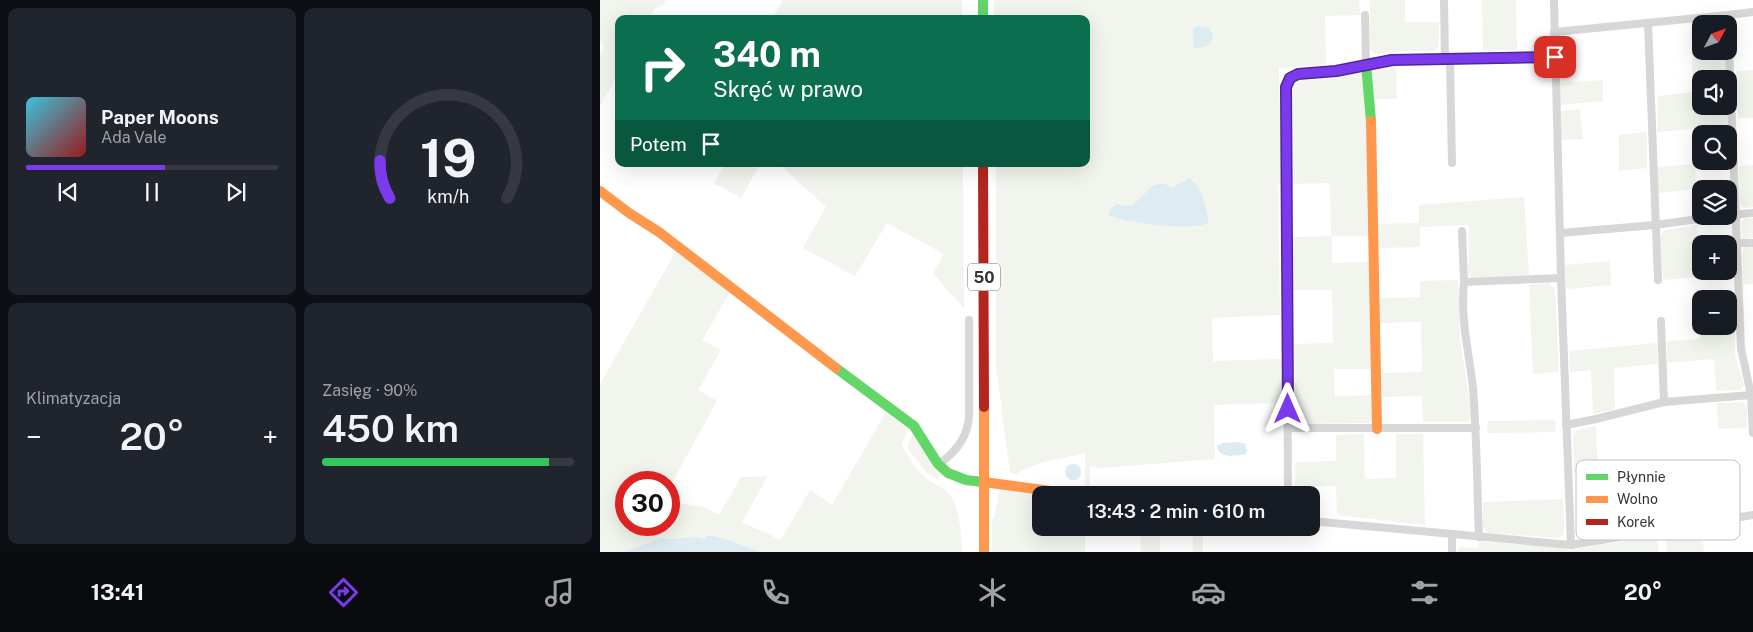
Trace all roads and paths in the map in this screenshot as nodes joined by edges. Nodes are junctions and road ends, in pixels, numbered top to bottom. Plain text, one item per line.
1 (983, 0) edge
2 (1444, 0) edge
3 (1554, 0) edge
4 (1753, 12) edge
5 (983, 15) edge
6 (1365, 15) dead end
7 (1728, 15) edge
8 (1692, 19) edge
9 (1648, 23) junction
10 (1554, 32) junction
11 (1555, 57) junction
12 (1447, 60) junction
13 (1729, 60) edge
14 (1366, 64) junction
15 (1452, 163) dead end
16 (983, 167) edge
17 (1731, 180) edge
18 (600, 192) edge
19 (1753, 213) edge
20 (1737, 215) edge
21 (1692, 220) edge
22 (1655, 225) junction
23 (1462, 230) dead end
24 (1561, 233) junction
25 (1737, 243) joint
26 (1753, 243) edge
27 (1561, 278) junction
28 (1658, 280) dead end
29 (1464, 282) junction
30 (969, 320) dead end
31 (1661, 321) dead end
32 (1752, 395) edge
33 (1664, 402) junction
34 (1566, 425) junction
35 (1288, 428) junction
36 (1476, 428) junction
37 (1377, 429) junction
38 (1753, 433) edge
39 (939, 464) junction
40 (984, 482) junction
41 (1288, 486) edge
42 (1032, 488) edge
43 (1753, 515) edge
44 (1740, 517) edge
45 (1320, 522) edge
46 (1452, 534) junction
47 (1479, 537) junction
48 (1601, 540) edge
49 (1571, 545) junction
50 (984, 552) edge
51 (1452, 552) edge

1 - 5 street
2 - 12 street
3 - 10 street
4 - 7 street
6 - 14 street
8 - 9 street
9 - 10 street
9 - 22 street
10 - 11 street
11 - 12 street
11 - 24 street
12 - 14 street
12 - 15 street
13 - 17 street
14 - 35 street
14 - 37 street
16 - 40 street, 50
18 - 39 street
19 - 20 street
21 - 22 street
22 - 24 street
22 - 28 street
23 - 29 street
24 - 27 street
25 - 26 street
25 - 32 street
27 - 29 street
27 - 34 street
29 - 36 street
30 - 39 street
31 - 33 street
32 - 33 street
32 - 38 street
33 - 34 street
34 - 49 street
35 - 37 street
35 - 41 street
36 - 37 street
36 - 47 street
39 - 40 street
40 - 42 street
40 - 50 street, 50
43 - 44 street
45 - 46 street
46 - 47 street
46 - 51 street
47 - 49 street
48 - 49 street

